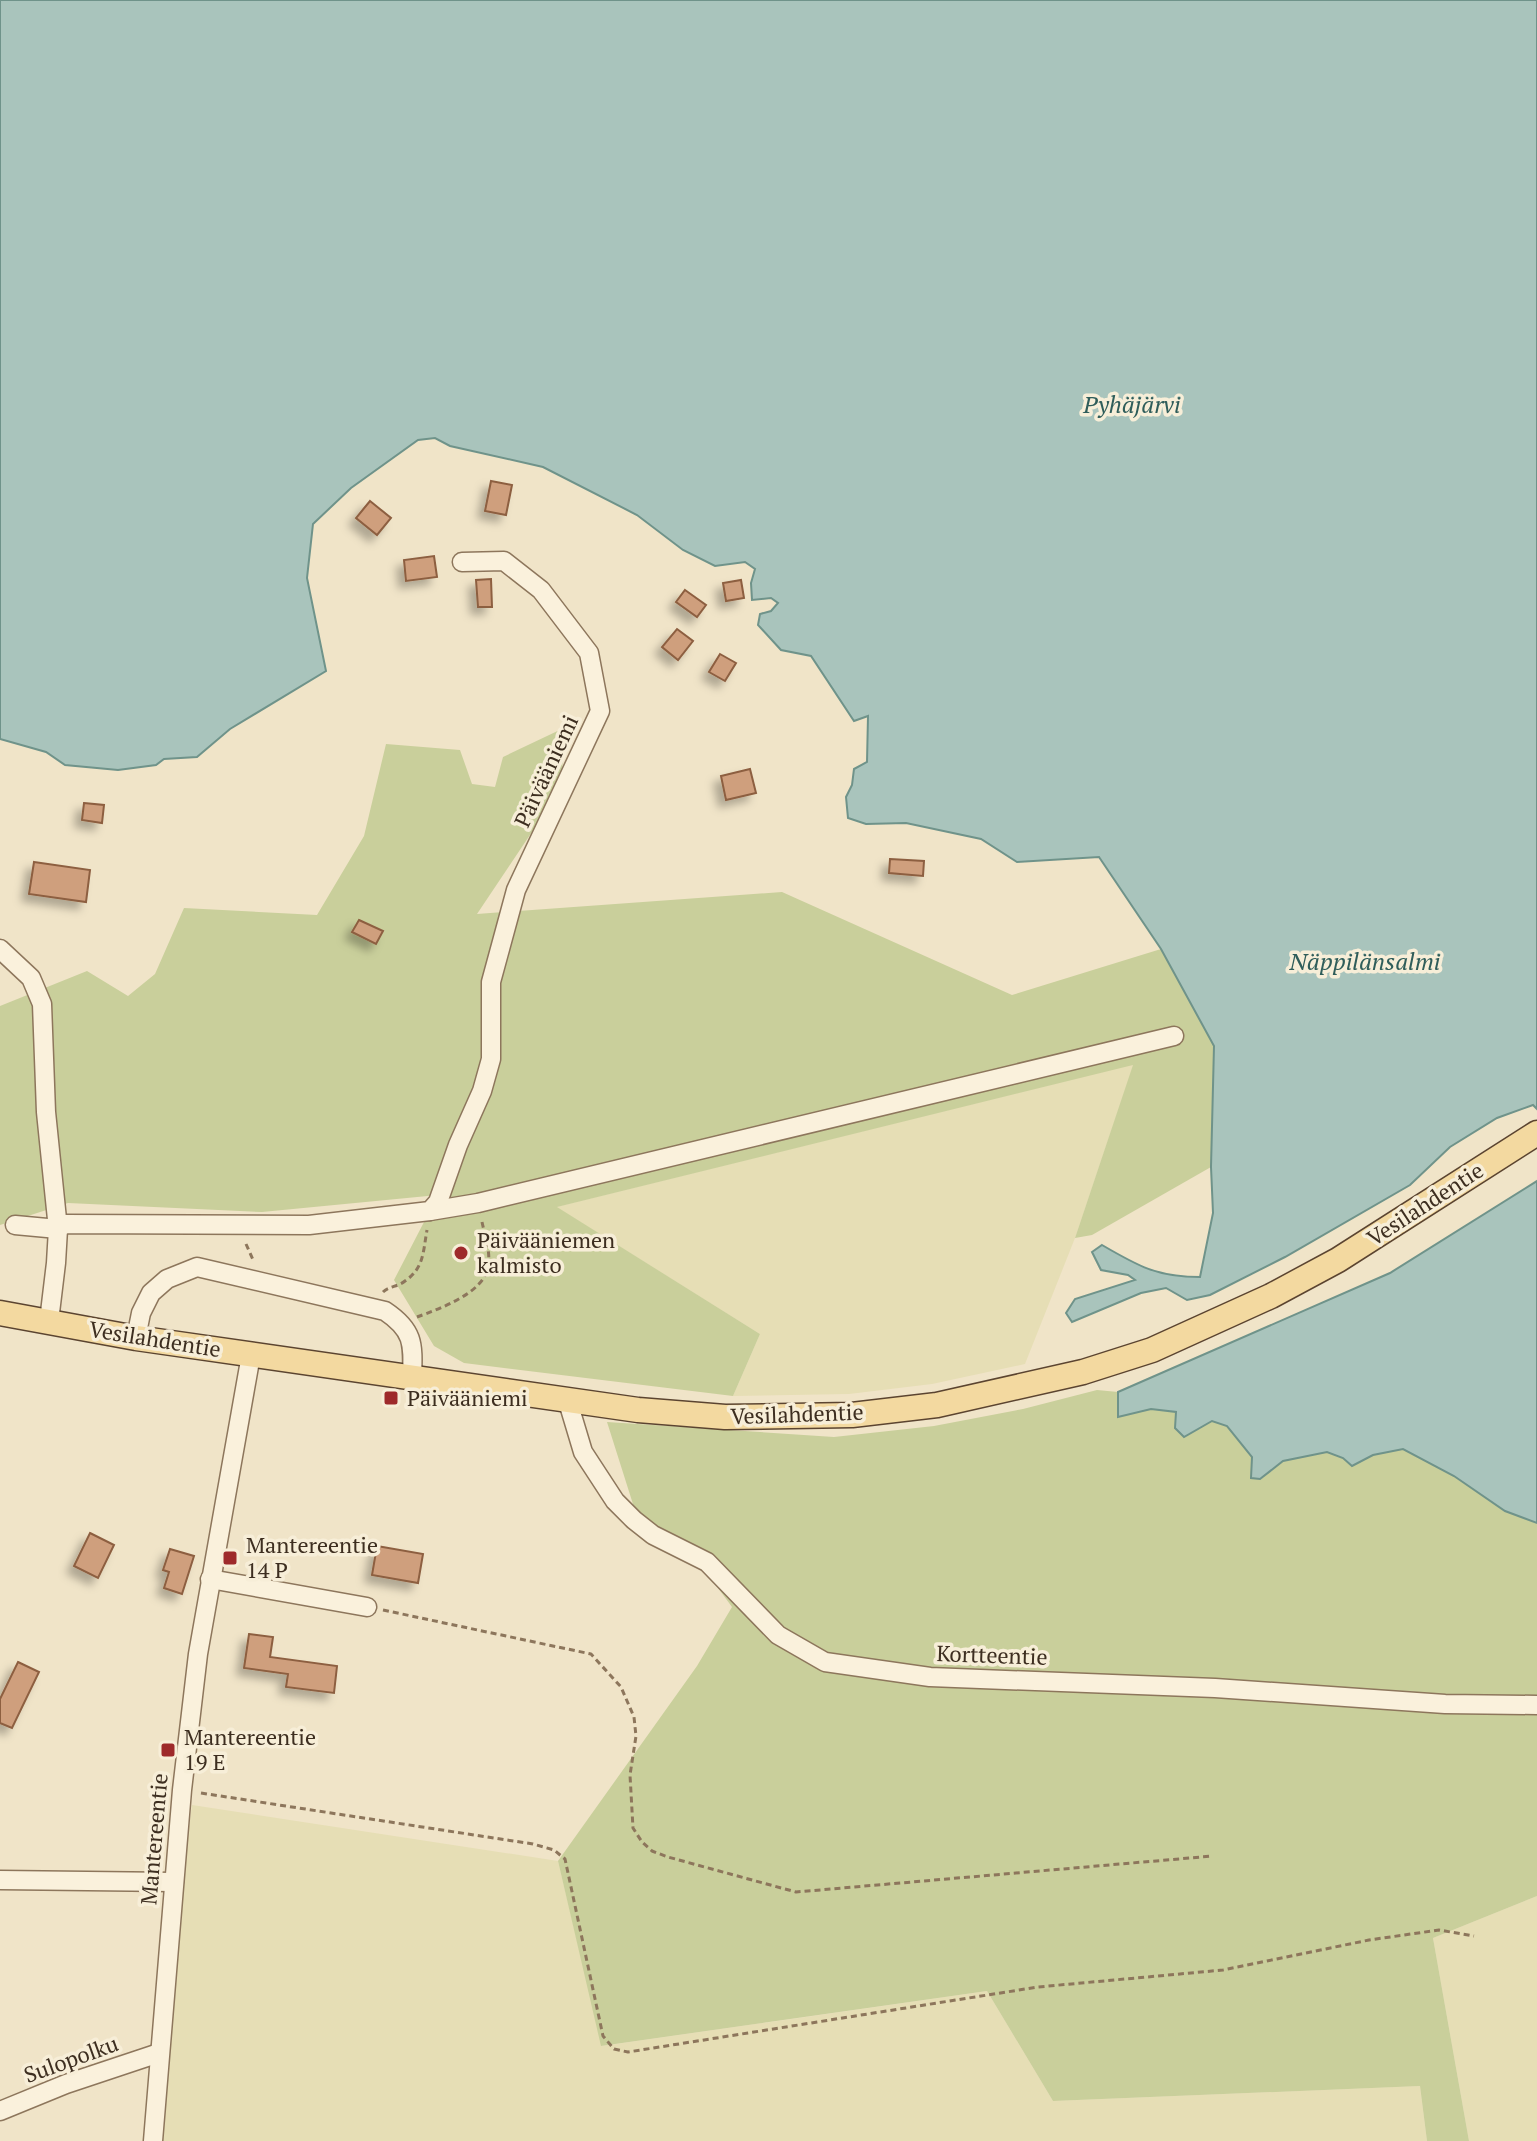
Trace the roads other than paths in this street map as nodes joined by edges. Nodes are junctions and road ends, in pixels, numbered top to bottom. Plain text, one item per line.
1 (462, 562) dead end
2 (0, 949) edge
3 (1174, 1036) dead end
4 (1532, 1136) edge
5 (430, 1211) junction
6 (15, 1225) dead end
7 (58, 1229) junction
8 (0, 1313) edge
9 (49, 1321) junction
10 (136, 1338) junction
11 (251, 1355) junction
12 (412, 1379) junction
13 (568, 1402) junction
14 (210, 1579) junction
15 (367, 1607) road end
16 (1537, 1705) edge
17 (0, 1880) edge
18 (174, 1882) junction
19 (159, 2053) junction
20 (0, 2111) edge
21 (153, 2141) edge

1 - 5 street, Päivääniemi
2 - 7 street
3 - 5 street
4 - 13 main road, Vesilahdentie
5 - 7 street
6 - 7 street
7 - 9 street
8 - 9 main road, Vesilahdentie
9 - 10 main road, Vesilahdentie
10 - 11 main road, Vesilahdentie
10 - 12 street
11 - 12 main road, Vesilahdentie
11 - 14 street, Mantereentie
12 - 13 main road, Vesilahdentie
13 - 16 street, Kortteentie
14 - 15 street
14 - 18 street, Mantereentie
17 - 18 street
18 - 19 street, Mantereentie
19 - 20 street, Sulopolku
19 - 21 street, Mantereentie

